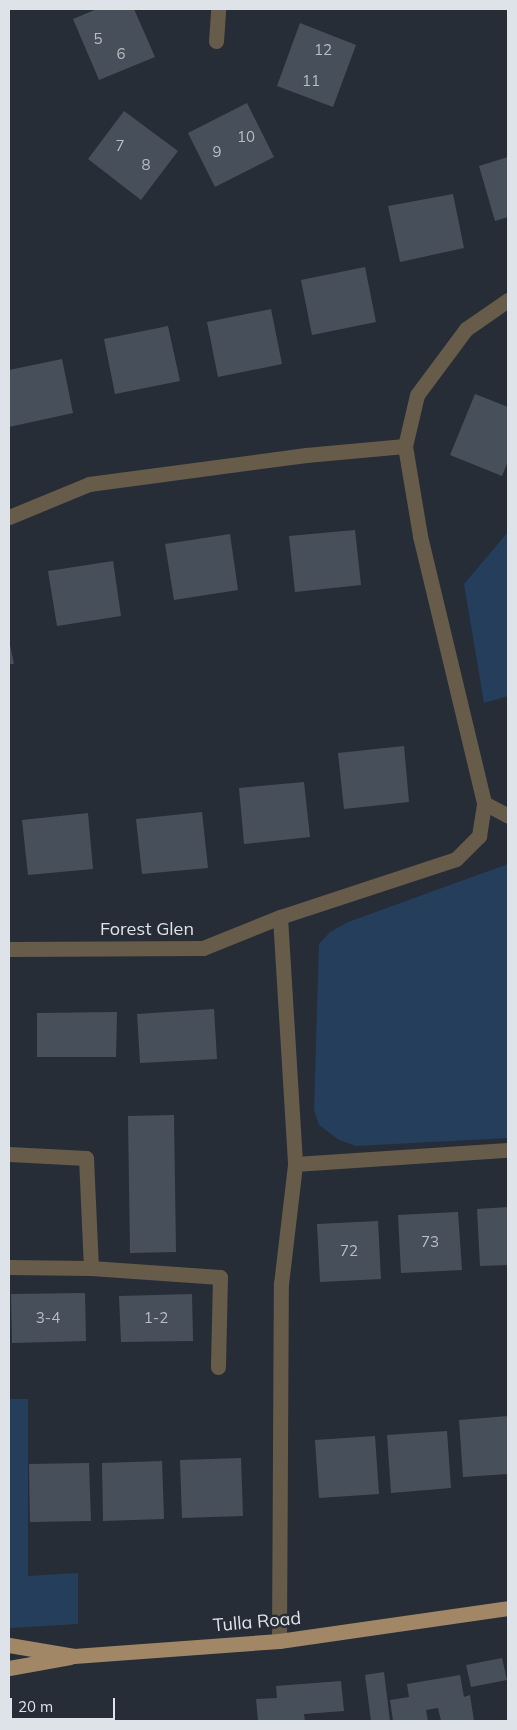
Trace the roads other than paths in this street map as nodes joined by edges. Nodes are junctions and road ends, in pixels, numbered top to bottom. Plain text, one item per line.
1 (218, 9) edge
2 (216, 41) dead end
3 (508, 300) edge
4 (405, 446) junction
5 (9, 517) edge
6 (484, 803) junction
7 (508, 816) edge
8 (280, 917) junction
9 (9, 949) edge
10 (508, 1150) edge
11 (9, 1154) edge
12 (295, 1164) junction
13 (9, 1267) edge
14 (91, 1268) junction
15 (218, 1367) dead end
16 (508, 1608) edge
17 (279, 1641) junction
18 (9, 1645) edge
19 (74, 1656) junction
20 (9, 1668) edge

1 - 2 street
3 - 4 street
4 - 5 street
4 - 6 street
6 - 7 street
6 - 8 street, Forest Glen
8 - 9 street, Forest Glen
8 - 12 street
10 - 12 street
11 - 14 street
12 - 17 street
13 - 14 street
14 - 15 street
16 - 17 main road, Tulla Road
17 - 19 main road, Tulla Road
18 - 19 main road, Tulla Road
19 - 20 main road

